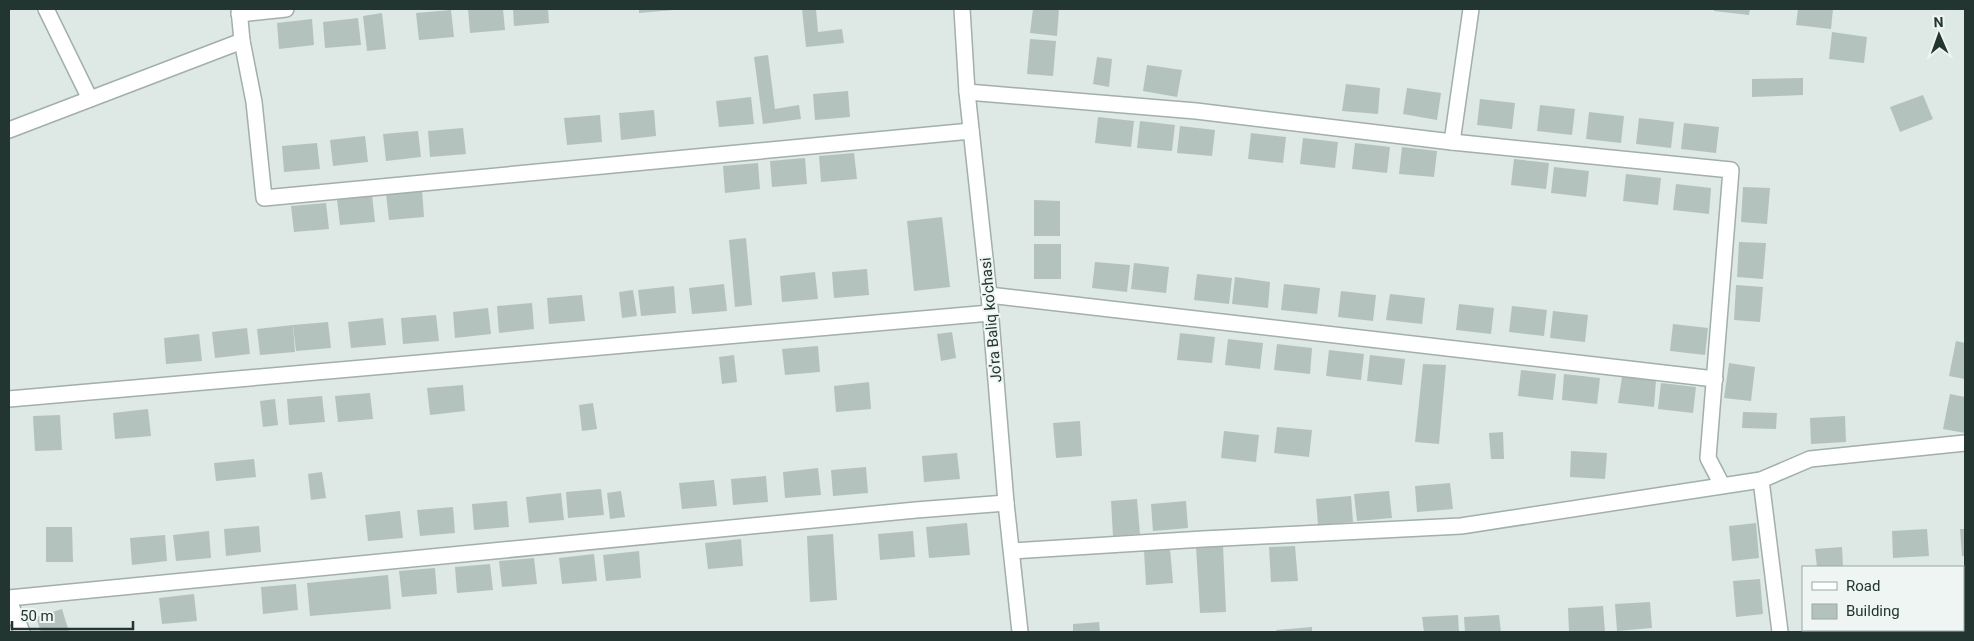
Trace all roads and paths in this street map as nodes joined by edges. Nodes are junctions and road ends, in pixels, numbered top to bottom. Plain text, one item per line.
1 (46, 9) edge
2 (286, 9) edge
3 (962, 9) edge
4 (1471, 9) edge
5 (239, 11) edge
6 (242, 41) junction
7 (967, 92) junction
8 (90, 99) junction
9 (9, 130) edge
10 (971, 131) junction
11 (1452, 142) junction
12 (989, 294) junction
13 (990, 313) junction
14 (1715, 379) junction
15 (9, 399) edge
16 (1965, 443) edge
17 (1761, 480) junction
18 (1722, 485) junction
19 (1006, 503) junction
20 (1012, 552) junction
21 (9, 600) edge
22 (19, 632) edge
23 (1020, 632) edge
24 (1780, 632) edge

1 - 8 street
2 - 5 street
3 - 7 street, Jo'ra Baliq ko'chasi
4 - 11 street
5 - 6 street
6 - 8 street
6 - 10 street
7 - 10 street, Jo'ra Baliq ko'chasi
7 - 11 street
8 - 9 street
10 - 12 street, Jo'ra Baliq ko'chasi
11 - 14 street
12 - 13 street, Jo'ra Baliq ko'chasi
12 - 14 street
13 - 15 street
13 - 19 street, Jo'ra Baliq ko'chasi
14 - 18 street
16 - 17 street
17 - 18 street
17 - 24 street
18 - 20 street
19 - 20 street, Jo'ra Baliq ko'chasi
19 - 21 street
20 - 23 street, Jo'ra Baliq ko'chasi
21 - 22 street

